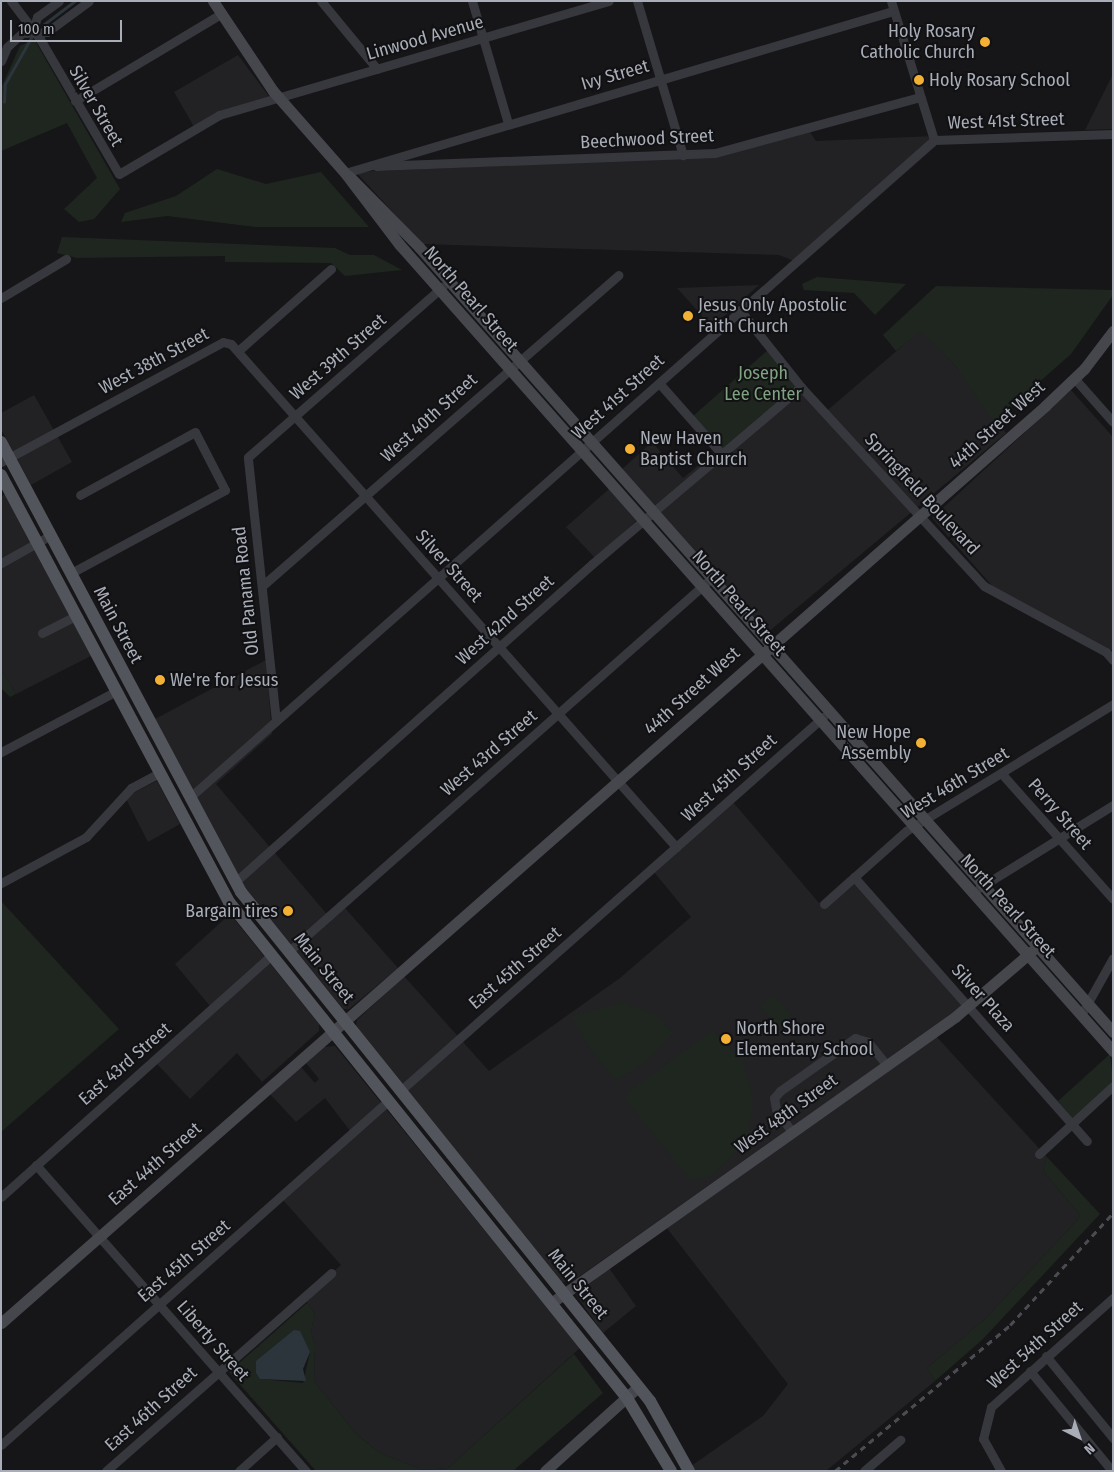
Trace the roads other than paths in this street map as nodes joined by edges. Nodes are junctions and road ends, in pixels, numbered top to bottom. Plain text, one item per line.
1 (11, 1) edge
2 (60, 1) edge
3 (89, 1) edge
4 (213, 1) edge
5 (321, 1) edge
6 (472, 1) edge
7 (609, 1) edge
8 (637, 1) edge
9 (892, 6) edge
10 (221, 14) junction
11 (33, 30) junction
12 (483, 39) junction
13 (1, 61) edge
14 (376, 69) junction
15 (660, 80) junction
16 (920, 97) junction
17 (278, 98) junction
18 (75, 101) junction
19 (508, 123) junction
20 (1113, 134) edge
21 (934, 140) junction
22 (683, 154) junction
23 (369, 166) junction
24 (122, 173) joint
25 (345, 173) junction
26 (66, 260) dead end
27 (331, 269) dead end
28 (618, 275) dead end
29 (449, 281) junction
30 (439, 290) junction
31 (1, 298) edge
32 (740, 310) junction
33 (1113, 331) edge
34 (238, 351) junction
35 (519, 360) junction
36 (509, 369) junction
37 (1075, 379) junction
38 (659, 383) junction
39 (801, 387) junction
40 (295, 416) junction
41 (1113, 422) edge
42 (1, 442) edge
43 (592, 442) junction
44 (582, 451) junction
45 (721, 453) junction
46 (248, 457) joint
47 (6, 460) edge
48 (1, 475) edge
49 (80, 494) dead end
50 (366, 496) junction
51 (653, 512) junction
52 (921, 516) junction
53 (643, 521) junction
54 (51, 535) junction
55 (37, 542) junction
56 (1, 562) edge
57 (71, 573) junction
58 (438, 578) junction
59 (712, 578) junction
60 (262, 586) junction
61 (701, 587) junction
62 (75, 616) junction
63 (42, 633) dead end
64 (771, 645) junction
65 (499, 647) junction
66 (760, 654) junction
67 (1113, 660) edge
68 (116, 691) junction
69 (1113, 704) edge
70 (126, 710) junction
71 (829, 711) junction
72 (558, 713) junction
73 (819, 720) junction
74 (276, 722) junction
75 (1, 752) edge
76 (159, 773) junction
77 (1002, 774) junction
78 (618, 780) junction
79 (190, 798) junction
80 (1113, 805) edge
81 (926, 820) junction
82 (914, 827) junction
83 (1059, 838) junction
84 (676, 847) junction
85 (650, 870) joint
86 (854, 877) junction
87 (235, 882) junction
88 (1, 883) edge
89 (983, 886) junction
90 (972, 892) junction
91 (1113, 899) edge
92 (824, 904) dead end
93 (1037, 947) junction
94 (288, 952) junction
95 (1028, 955) junction
96 (271, 956) junction
97 (1113, 958) edge
98 (1088, 1004) junction
99 (969, 1006) junction
100 (1081, 1016) junction
101 (344, 1021) junction
102 (332, 1031) junction
103 (1113, 1032) edge
104 (1113, 1052) edge
105 (886, 1064) junction
106 (1113, 1086) edge
107 (400, 1091) junction
108 (388, 1102) junction
109 (1073, 1124) junction
110 (792, 1132) junction
111 (1087, 1141) dead end
112 (1039, 1154) dead end
113 (36, 1165) junction
114 (1, 1196) edge
115 (99, 1236) junction
116 (331, 1273) dead end
117 (564, 1294) junction
118 (1112, 1300) edge
119 (160, 1303) junction
120 (551, 1304) junction
121 (1, 1323) edge
122 (1046, 1356) junction
123 (218, 1371) junction
124 (1030, 1371) junction
125 (638, 1387) junction
126 (627, 1398) junction
127 (277, 1437) junction
128 (1113, 1438) edge
129 (900, 1440) dead end
130 (1, 1444) edge
131 (106, 1471) edge
132 (239, 1471) edge
133 (306, 1471) edge
134 (545, 1471) edge
135 (671, 1471) edge
136 (689, 1471) edge
137 (864, 1471) edge
138 (1001, 1471) edge
139 (1112, 1471) edge

1 - 11 street, Silver Street
2 - 11 street
3 - 11 street
4 - 10 street, North Pearl Street
5 - 14 street
6 - 12 street
7 - 12 street, Linwood Avenue
8 - 15 street
9 - 15 street, Ivy Street
9 - 16 street
10 - 17 street, North Pearl Street
10 - 18 street
11 - 13 street
11 - 18 street, Silver Street
12 - 14 street, Linwood Avenue
12 - 19 street
14 - 17 street, Linwood Avenue
15 - 19 street, Ivy Street
15 - 22 street
16 - 21 street
16 - 22 street, Beechwood Street
17 - 24 street, Linwood Avenue
17 - 25 street, North Pearl Street
18 - 24 street, Silver Street
19 - 23 street, Ivy Street
20 - 21 street, West 41st Street
21 - 32 street, West 41st Street
22 - 23 street, Beechwood Street
23 - 25 street, Ivy Street
25 - 29 street, North Pearl Street
25 - 30 street, North Pearl Street
26 - 31 street
27 - 34 street
28 - 35 street, West 40th Street
29 - 30 street, West 39th Street
29 - 35 street, North Pearl Street
30 - 36 street, North Pearl Street
30 - 40 street, West 39th Street
32 - 38 street, West 41st Street
32 - 39 street, Springfield Boulevard
33 - 37 street, 44th Street West
34 - 40 street, Silver Street
34 - 47 street, West 38th Street
35 - 36 street, West 40th Street
35 - 43 street, North Pearl Street
36 - 44 street, North Pearl Street
36 - 50 street, West 40th Street
37 - 41 street
37 - 52 street, 44th Street West
38 - 43 street, West 41st Street
38 - 45 street
39 - 45 street, West 42nd Street
39 - 52 street, Springfield Boulevard
40 - 46 street, West 39th Street
40 - 50 street, Silver Street
42 - 47 main road, Main Street
43 - 44 street, West 41st Street
43 - 51 street, North Pearl Street
44 - 53 street, North Pearl Street
44 - 58 street, West 41st Street
45 - 51 street, West 42nd Street
46 - 60 street, Old Panama Road
47 - 54 main road, Main Street
48 - 55 main road, Main Street
49 - 57 street
50 - 58 street, Silver Street
50 - 60 street, West 40th Street
51 - 53 street, West 42nd Street
51 - 59 street, North Pearl Street
52 - 64 street, 44th Street West
52 - 67 street, Springfield Boulevard
53 - 61 street, North Pearl Street
53 - 65 street, West 42nd Street
54 - 55 street
54 - 57 main road, Main Street
55 - 56 street
55 - 62 main road, Main Street
57 - 79 main road, Main Street
58 - 65 street, Silver Street
58 - 74 street, West 41st Street
59 - 61 street, West 43rd Street
59 - 64 street, North Pearl Street
60 - 74 street, Old Panama Road
61 - 66 street, North Pearl Street
61 - 72 street, West 43rd Street
62 - 63 street
62 - 68 main road, Main Street
64 - 66 street, 44th Street West
64 - 71 street, North Pearl Street
65 - 72 street, Silver Street
65 - 87 street, West 42nd Street
66 - 73 street, North Pearl Street
66 - 78 street, 44th Street West
68 - 70 main road, Main Street
68 - 75 street
69 - 77 street, West 46th Street
70 - 76 main road, Main Street
70 - 79 main road
71 - 73 street, West 45th Street
71 - 81 street, North Pearl Street
72 - 78 street, Silver Street
72 - 94 street, West 43rd Street
73 - 82 street, North Pearl Street
73 - 84 street, West 45th Street
74 - 79 street, West 41st Street
76 - 88 street
76 - 96 main road, Main Street
77 - 81 street, West 46th Street
77 - 83 street, Perry Street
78 - 84 street, Silver Street
78 - 101 street, 44th Street West
79 - 87 main road, Main Street
80 - 83 street
81 - 82 street, West 46th Street
81 - 89 street, North Pearl Street
82 - 86 street, West 46th Street
82 - 90 street, North Pearl Street
83 - 89 street
83 - 91 street, Perry Street
84 - 85 street, West 45th Street
85 - 107 street, East 45th Street
86 - 92 street, West 46th Street
86 - 99 street, Silver Plaza
87 - 94 main road, Main Street
89 - 90 street
89 - 93 street, North Pearl Street
90 - 95 street, North Pearl Street
93 - 95 street, West 48th Street
93 - 98 street, North Pearl Street
94 - 101 main road, Main Street
95 - 99 street, West 48th Street
95 - 100 street, North Pearl Street
96 - 102 main road, Main Street
96 - 113 street, East 43rd Street
97 - 98 street
98 - 100 street
98 - 103 street, North Pearl Street
99 - 105 street, West 48th Street
99 - 109 street, Silver Plaza
100 - 104 street, North Pearl Street
101 - 102 street, 44th Street West
101 - 107 main road, Main Street
102 - 108 main road, Main Street
102 - 115 street, East 44th Street
105 - 110 street, West 48th Street
105 - 110 street
106 - 109 street
107 - 117 main road, Main Street
108 - 119 street, East 45th Street
108 - 120 main road, Main Street
109 - 111 street, Silver Plaza
109 - 112 street
110 - 117 street, West 48th Street
113 - 114 street, East 43rd Street
113 - 115 street, Liberty Street
115 - 119 street, Liberty Street
115 - 121 street, East 44th Street
116 - 123 street, East 46th Street
117 - 120 street, West 48th Street
117 - 125 main road, Main Street
118 - 122 street, West 54th Street
119 - 123 street, Liberty Street
119 - 130 street, East 45th Street
120 - 126 main road, Main Street
122 - 124 street, West 54th Street
122 - 128 street
123 - 127 street, Liberty Street
123 - 131 street, East 46th Street
124 - 138 street, West 54th Street
124 - 139 street
125 - 126 street
125 - 136 main road, Main Street
126 - 134 street
126 - 135 main road, Main Street
127 - 132 street
127 - 133 street, Liberty Street
129 - 137 street

